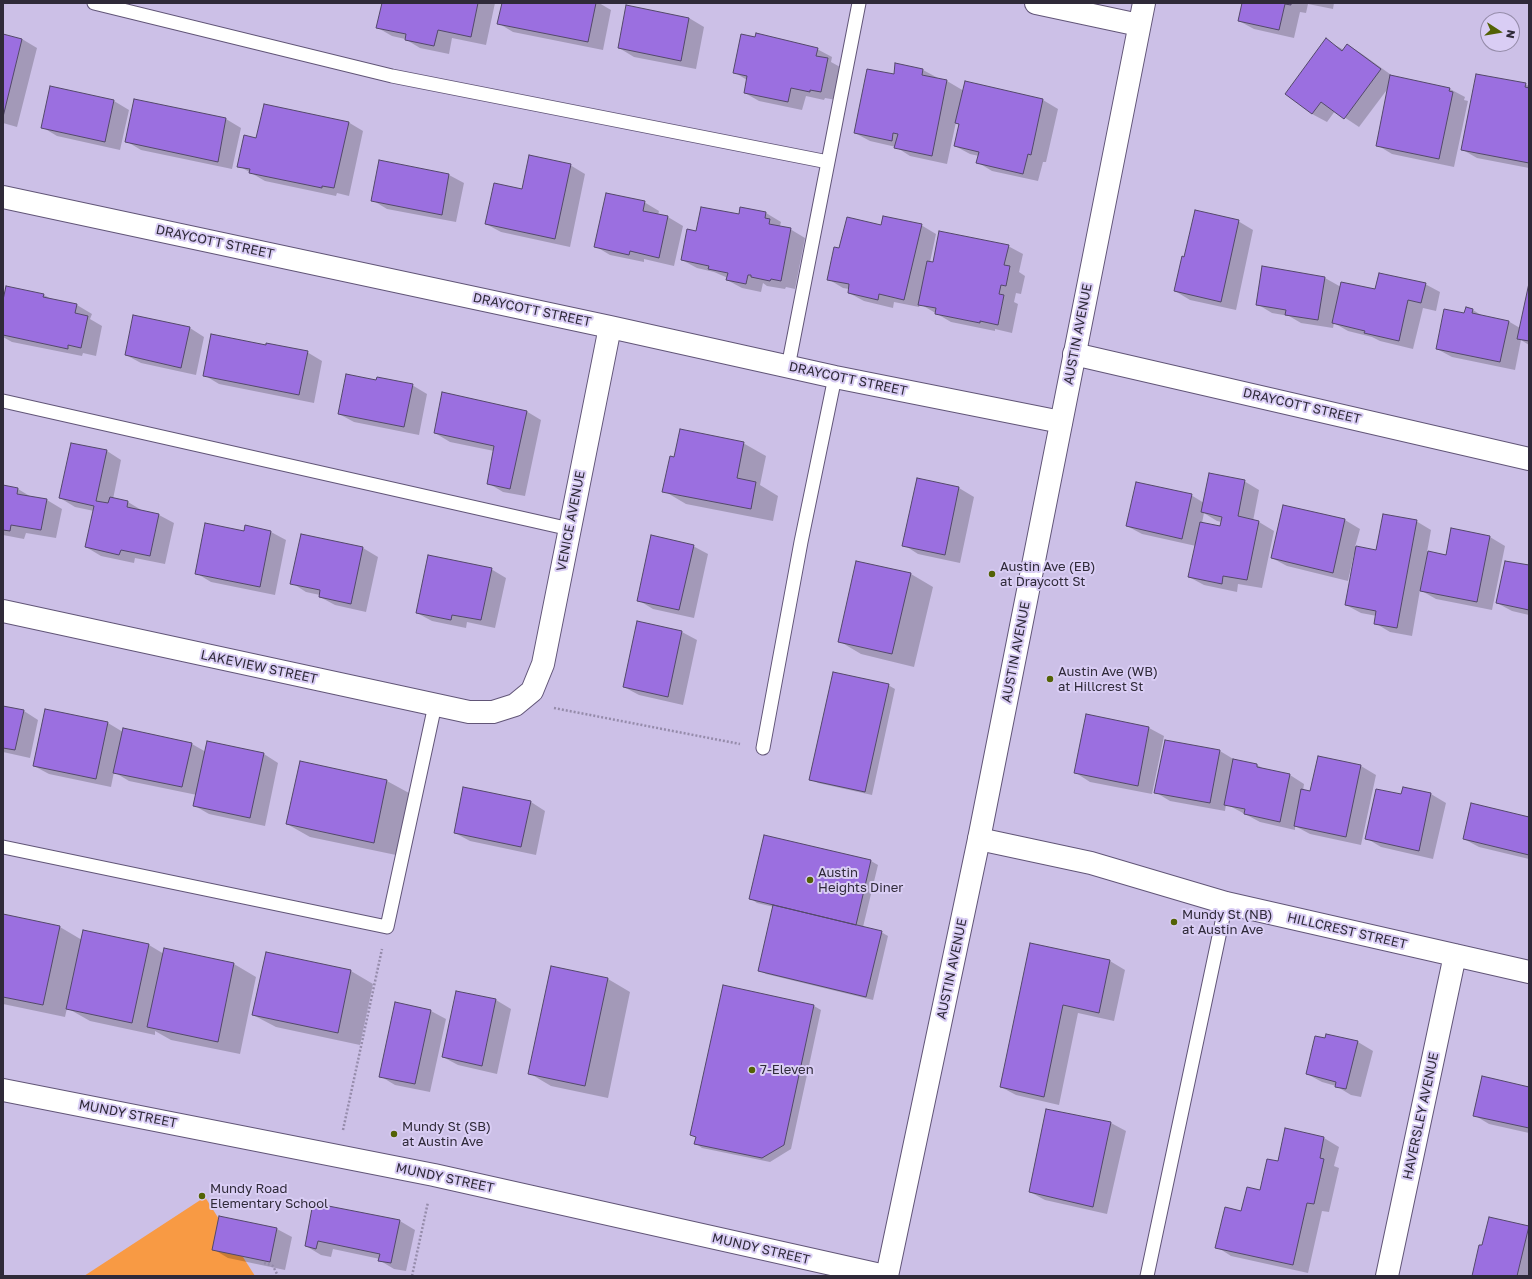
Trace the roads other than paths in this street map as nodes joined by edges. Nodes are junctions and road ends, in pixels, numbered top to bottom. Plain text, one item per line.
1 (94, 3) edge
2 (859, 3) edge
3 (1036, 3) edge
4 (1144, 3) edge
5 (1139, 25) junction
6 (828, 162) junction
7 (3, 197) edge
8 (610, 327) junction
9 (1074, 354) junction
10 (788, 367) junction
11 (835, 377) junction
12 (3, 401) edge
13 (1061, 422) junction
14 (1529, 459) edge
15 (570, 528) junction
16 (3, 611) edge
17 (435, 705) junction
18 (514, 705) joint
19 (762, 748) road end
20 (979, 839) junction
21 (3, 847) edge
22 (1226, 903) junction
23 (1455, 955) junction
24 (1529, 972) edge
25 (3, 1090) edge
26 (886, 1276) edge
27 (1147, 1276) edge
28 (1387, 1276) edge

1 - 6 lane
2 - 6 lane
3 - 5 street
4 - 5 street, AUSTIN AVENUE
5 - 9 street, AUSTIN AVENUE
6 - 10 lane
7 - 8 street, DRAYCOTT STREET
8 - 10 street, DRAYCOTT STREET
8 - 15 street, VENICE AVENUE
9 - 13 street, AUSTIN AVENUE
9 - 14 street, DRAYCOTT STREET
10 - 11 street, DRAYCOTT STREET
11 - 13 street, DRAYCOTT STREET
11 - 19 lane
12 - 15 lane
13 - 20 street, AUSTIN AVENUE
15 - 18 street, VENICE AVENUE
16 - 17 street, LAKEVIEW STREET
17 - 18 street, LAKEVIEW STREET
17 - 21 lane
20 - 22 street, HILLCREST STREET
20 - 26 street, AUSTIN AVENUE
22 - 23 street, HILLCREST STREET
22 - 27 lane
23 - 24 street, HILLCREST STREET
23 - 28 street, HAVERSLEY AVENUE
25 - 26 street, MUNDY STREET

